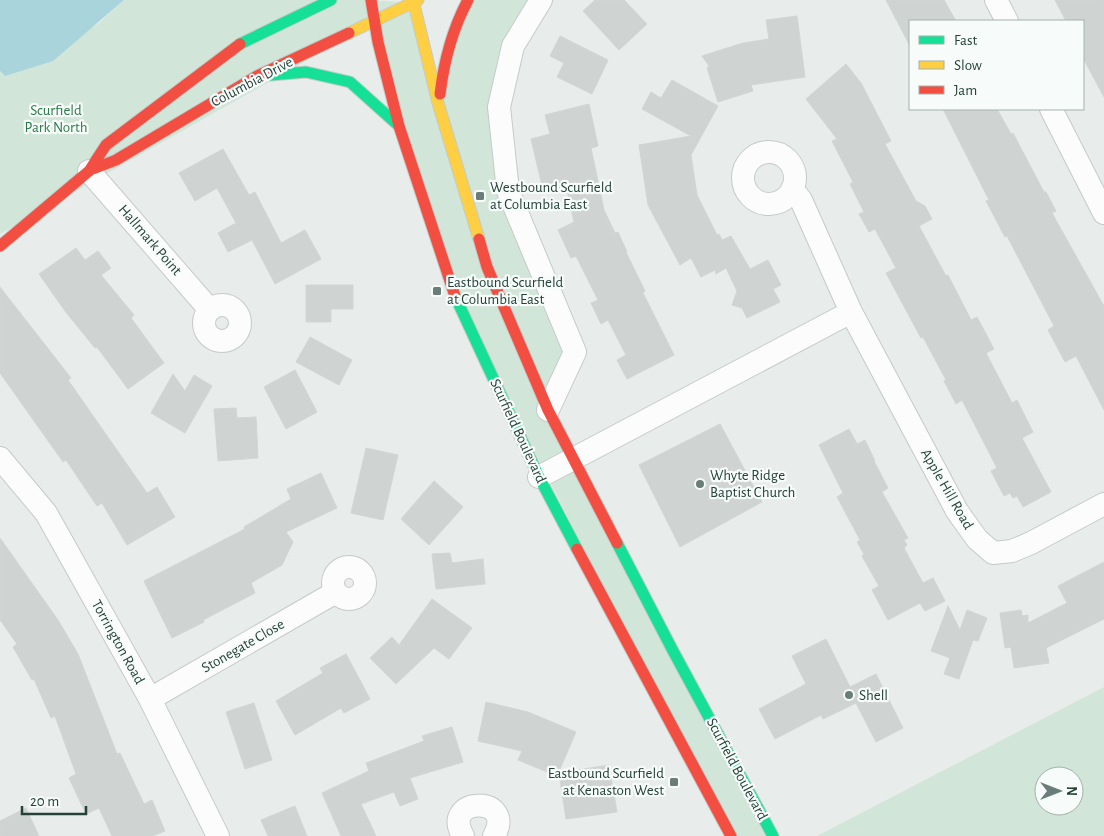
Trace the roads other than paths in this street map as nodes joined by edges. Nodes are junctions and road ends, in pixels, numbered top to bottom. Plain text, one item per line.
1 (331, 0) edge
2 (371, 0) edge
3 (468, 0) edge
4 (541, 0) edge
5 (996, 0) edge
6 (415, 1) edge
7 (1006, 20) edge
8 (374, 22) junction
9 (257, 76) junction
10 (438, 103) junction
11 (1052, 110) edge
12 (399, 126) junction
13 (89, 171) junction
14 (792, 189) dead end
15 (1104, 213) edge
16 (0, 246) edge
17 (210, 310) dead end
18 (851, 312) junction
19 (548, 410) junction
20 (0, 458) edge
21 (572, 459) junction
22 (538, 477) junction
23 (1104, 504) edge
24 (336, 592) dead end
25 (150, 699) junction
26 (461, 835) edge
27 (218, 836) edge
28 (494, 836) edge
29 (731, 836) edge
30 (773, 836) edge

1 - 13 street, Columbia Drive
2 - 8 street, Scurfield Boulevard
3 - 10 street
4 - 19 street
5 - 7 street
6 - 8 street, Columbia Drive
6 - 10 street, Scurfield Boulevard
8 - 9 street, Columbia Drive
8 - 12 street, Scurfield Boulevard
9 - 12 street
9 - 13 street, Columbia Drive
10 - 19 street, Scurfield Boulevard
11 - 15 street
12 - 22 street, Scurfield Boulevard
13 - 16 street, Columbia Drive
13 - 17 street, Hallmark Point
14 - 18 street, Apple Hill Road
18 - 21 street
18 - 23 street, Apple Hill Road
19 - 21 street, Scurfield Boulevard
20 - 25 street, Torrington Road
21 - 22 street
21 - 30 street, Scurfield Boulevard
22 - 29 street, Scurfield Boulevard
24 - 25 street, Stonegate Close
25 - 27 street, Torrington Road
26 - 28 street

